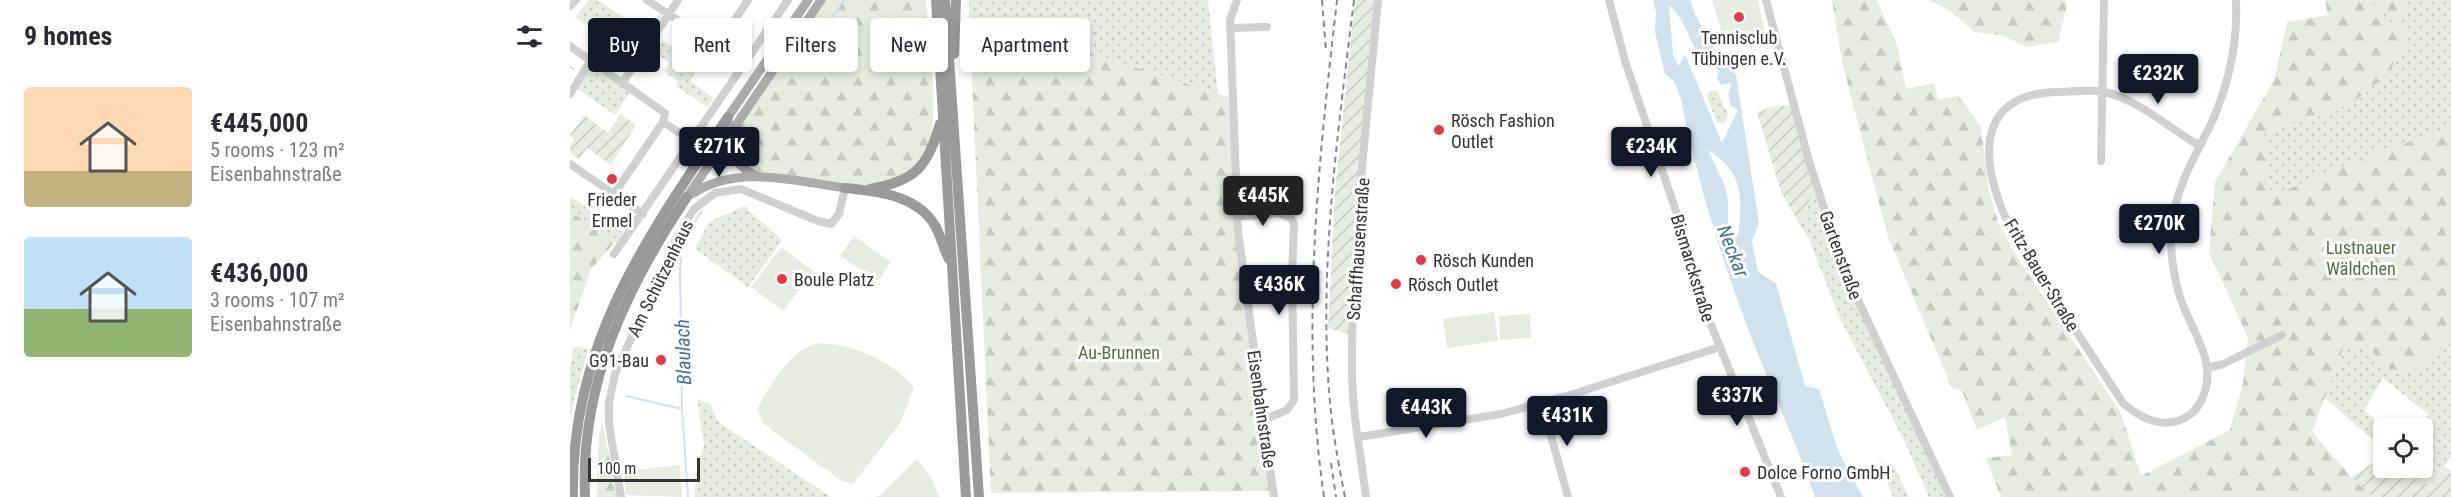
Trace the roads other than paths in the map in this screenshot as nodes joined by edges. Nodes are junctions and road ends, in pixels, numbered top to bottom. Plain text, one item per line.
1 (576, 0) edge
2 (647, 0) edge
3 (678, 0) edge
4 (748, 0) edge
5 (788, 0) edge
6 (808, 0) edge
7 (821, 0) edge
8 (936, 0) edge
9 (945, 0) edge
10 (956, 0) edge
11 (1378, 0) edge
12 (1609, 0) edge
13 (1766, 0) edge
14 (2104, 0) edge
15 (2236, 0) edge
16 (1234, 2) edge
17 (570, 6) edge
18 (668, 14) junction
19 (674, 18) edge
20 (736, 18) edge
21 (1267, 27) dead end
22 (1230, 28) junction
23 (570, 45) edge
24 (752, 52) edge
25 (588, 58) edge
26 (950, 63) junction
27 (588, 64) edge
28 (608, 72) edge
29 (739, 72) edge
30 (623, 82) junction
31 (573, 84) edge
32 (2103, 92) junction
33 (570, 94) edge
34 (943, 115) junction
35 (728, 117) junction
36 (663, 122) junction
37 (728, 136) junction
38 (692, 141) junction
39 (2200, 146) junction
40 (2101, 161) dead end
41 (570, 164) edge
42 (757, 176) junction
43 (845, 188) junction
44 (867, 190) junction
45 (614, 194) junction
46 (687, 197) junction
47 (643, 214) junction
48 (1237, 217) junction
49 (614, 254) dead end
50 (952, 265) junction
51 (2282, 336) dead end
52 (1720, 347) junction
53 (2207, 368) junction
54 (1542, 403) junction
55 (1263, 420) junction
56 (1359, 437) junction
57 (573, 497) edge
58 (585, 497) edge
59 (621, 497) edge
60 (966, 497) edge
61 (979, 497) edge
62 (1274, 497) edge
63 (1366, 497) edge
64 (1568, 497) edge
65 (1781, 497) edge
66 (1950, 497) edge

1 - 17 street
2 - 18 street
3 - 18 street
4 - 20 street
5 - 24 street
6 - 35 main road
7 - 37 main road
8 - 34 highway
9 - 26 highway
10 - 26 highway
11 - 56 street, Schaffhausenstraße
12 - 52 street, Bismarckstraße
13 - 66 street, Gartenstraße
14 - 32 street
15 - 39 street
16 - 22 street, Eisenbahnstraße
18 - 19 street
18 - 30 street
21 - 22 street
22 - 48 street, Eisenbahnstraße
23 - 25 street
26 - 61 highway
27 - 31 street
28 - 30 street
29 - 38 street
30 - 36 street
31 - 33 street
32 - 39 street, Fritz-Bauer-Straße
32 - 40 street
32 - 53 street, Fritz-Bauer-Straße
34 - 44 highway
34 - 50 highway
35 - 37 main road
35 - 57 highway
36 - 38 street
36 - 45 street
37 - 42 main road
37 - 46 main road
38 - 47 street
39 - 53 street
41 - 45 street
42 - 43 main road
42 - 46 main road
43 - 44 highway
43 - 59 street, Am Schützenhaus
44 - 50 highway
45 - 47 street
46 - 58 highway
47 - 49 street
48 - 55 street, Eisenbahnstraße
48 - 55 street
50 - 60 highway
51 - 53 street
52 - 54 street
52 - 65 street, Bismarckstraße
54 - 56 street
54 - 64 street
55 - 62 street, Eisenbahnstraße
56 - 63 street, Schaffhausenstraße

